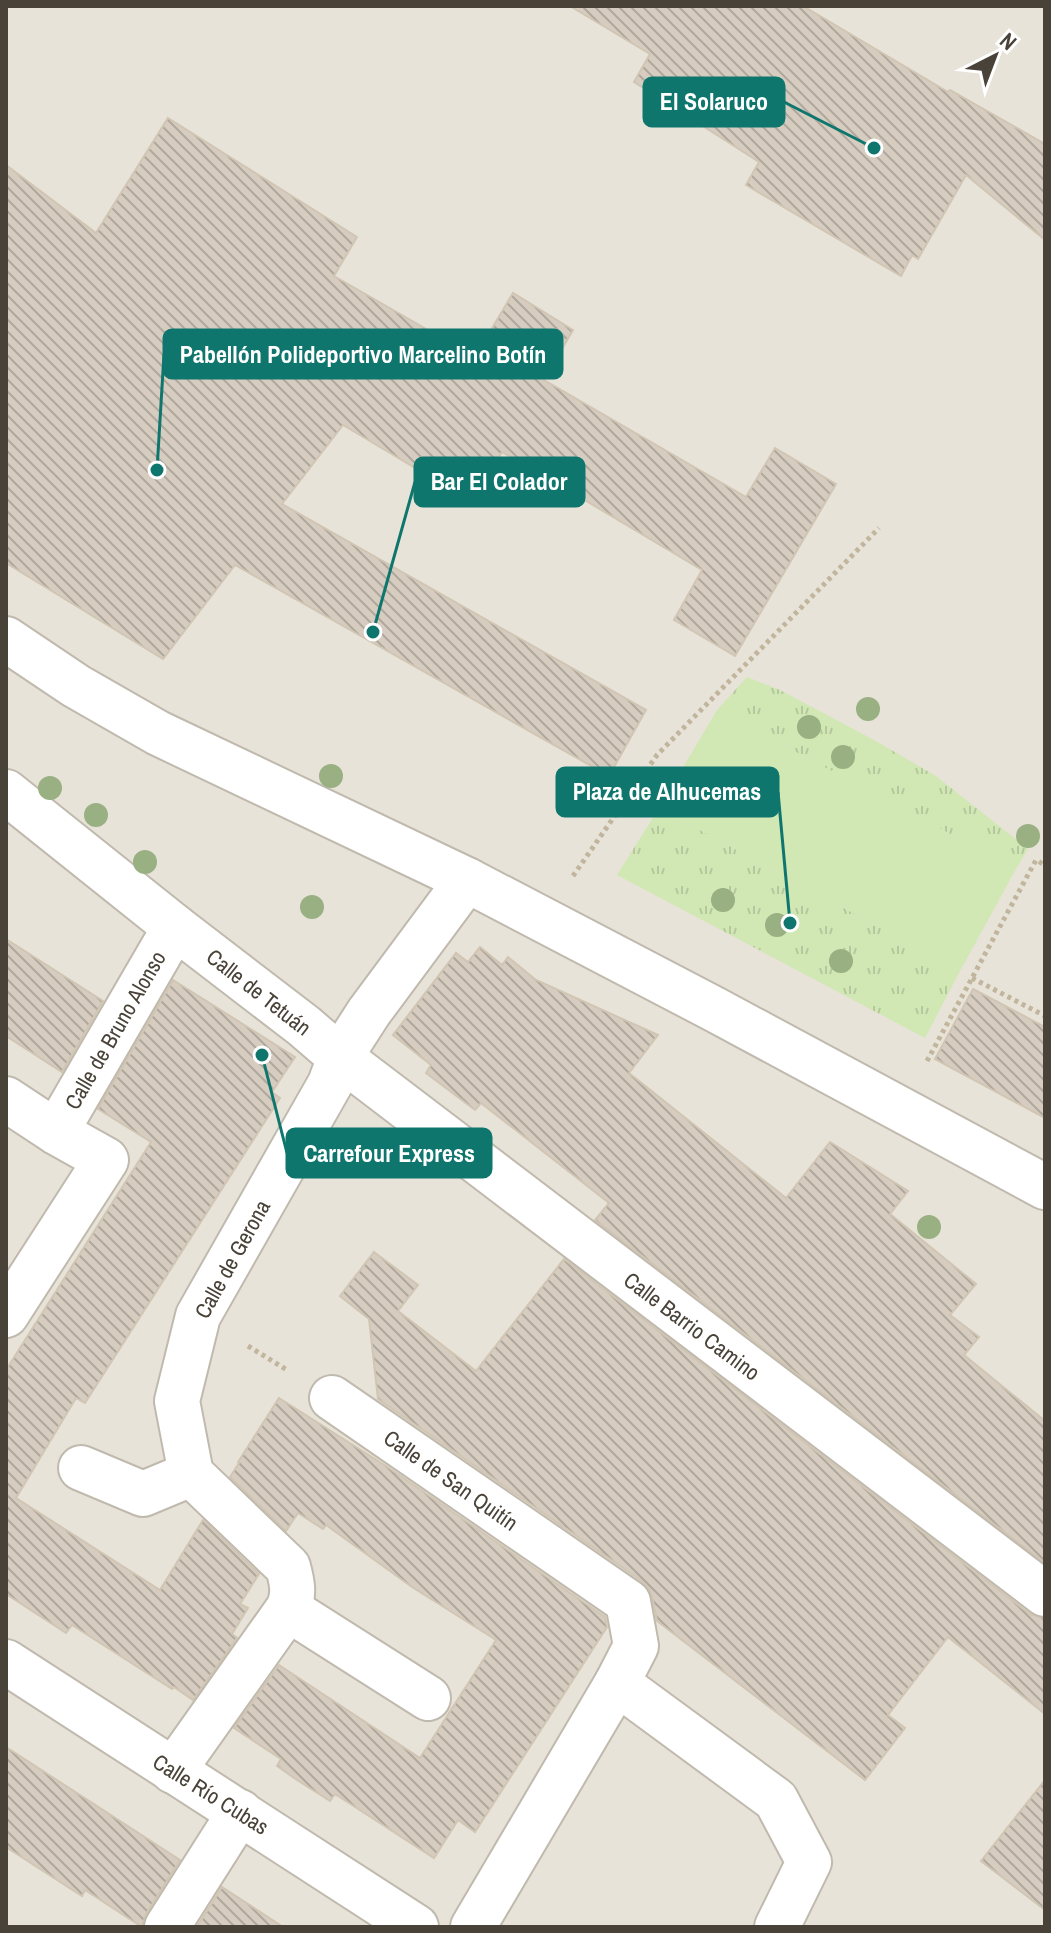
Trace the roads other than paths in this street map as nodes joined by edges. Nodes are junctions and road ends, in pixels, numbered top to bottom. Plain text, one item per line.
1 (6, 639) edge
2 (6, 792) edge
3 (467, 880) junction
4 (175, 927) junction
5 (340, 1057) junction
6 (6, 1099) edge
7 (56, 1132) junction
8 (1045, 1187) edge
9 (6, 1315) edge
10 (332, 1398) road end
11 (81, 1468) dead end
12 (191, 1474) junction
13 (1045, 1594) edge
14 (288, 1609) junction
15 (6, 1662) edge
16 (617, 1683) junction
17 (428, 1698) dead end
18 (173, 1771) junction
19 (240, 1812) junction
20 (167, 1927) edge
21 (416, 1927) edge
22 (473, 1927) edge
23 (777, 1927) edge

1 - 3 street
2 - 4 street, Calle de Tetuán
3 - 5 street
3 - 8 street
4 - 5 street, Calle de Tetuán
4 - 7 street, Calle de Bruno Alonso
5 - 12 street, Calle de Gerona
5 - 13 street, Calle Barrio Camino
6 - 7 street, Calle de Bruno Alonso
7 - 9 street, Calle de Bruno Alonso
10 - 16 street, Calle de San Quitín
11 - 12 street
12 - 14 street
14 - 17 street
14 - 18 street
15 - 18 street, Calle Río Cubas
16 - 22 street, Calle de San Quitín
16 - 23 street
18 - 19 street, Calle Río Cubas
19 - 20 street
19 - 21 street, Calle Río Cubas

